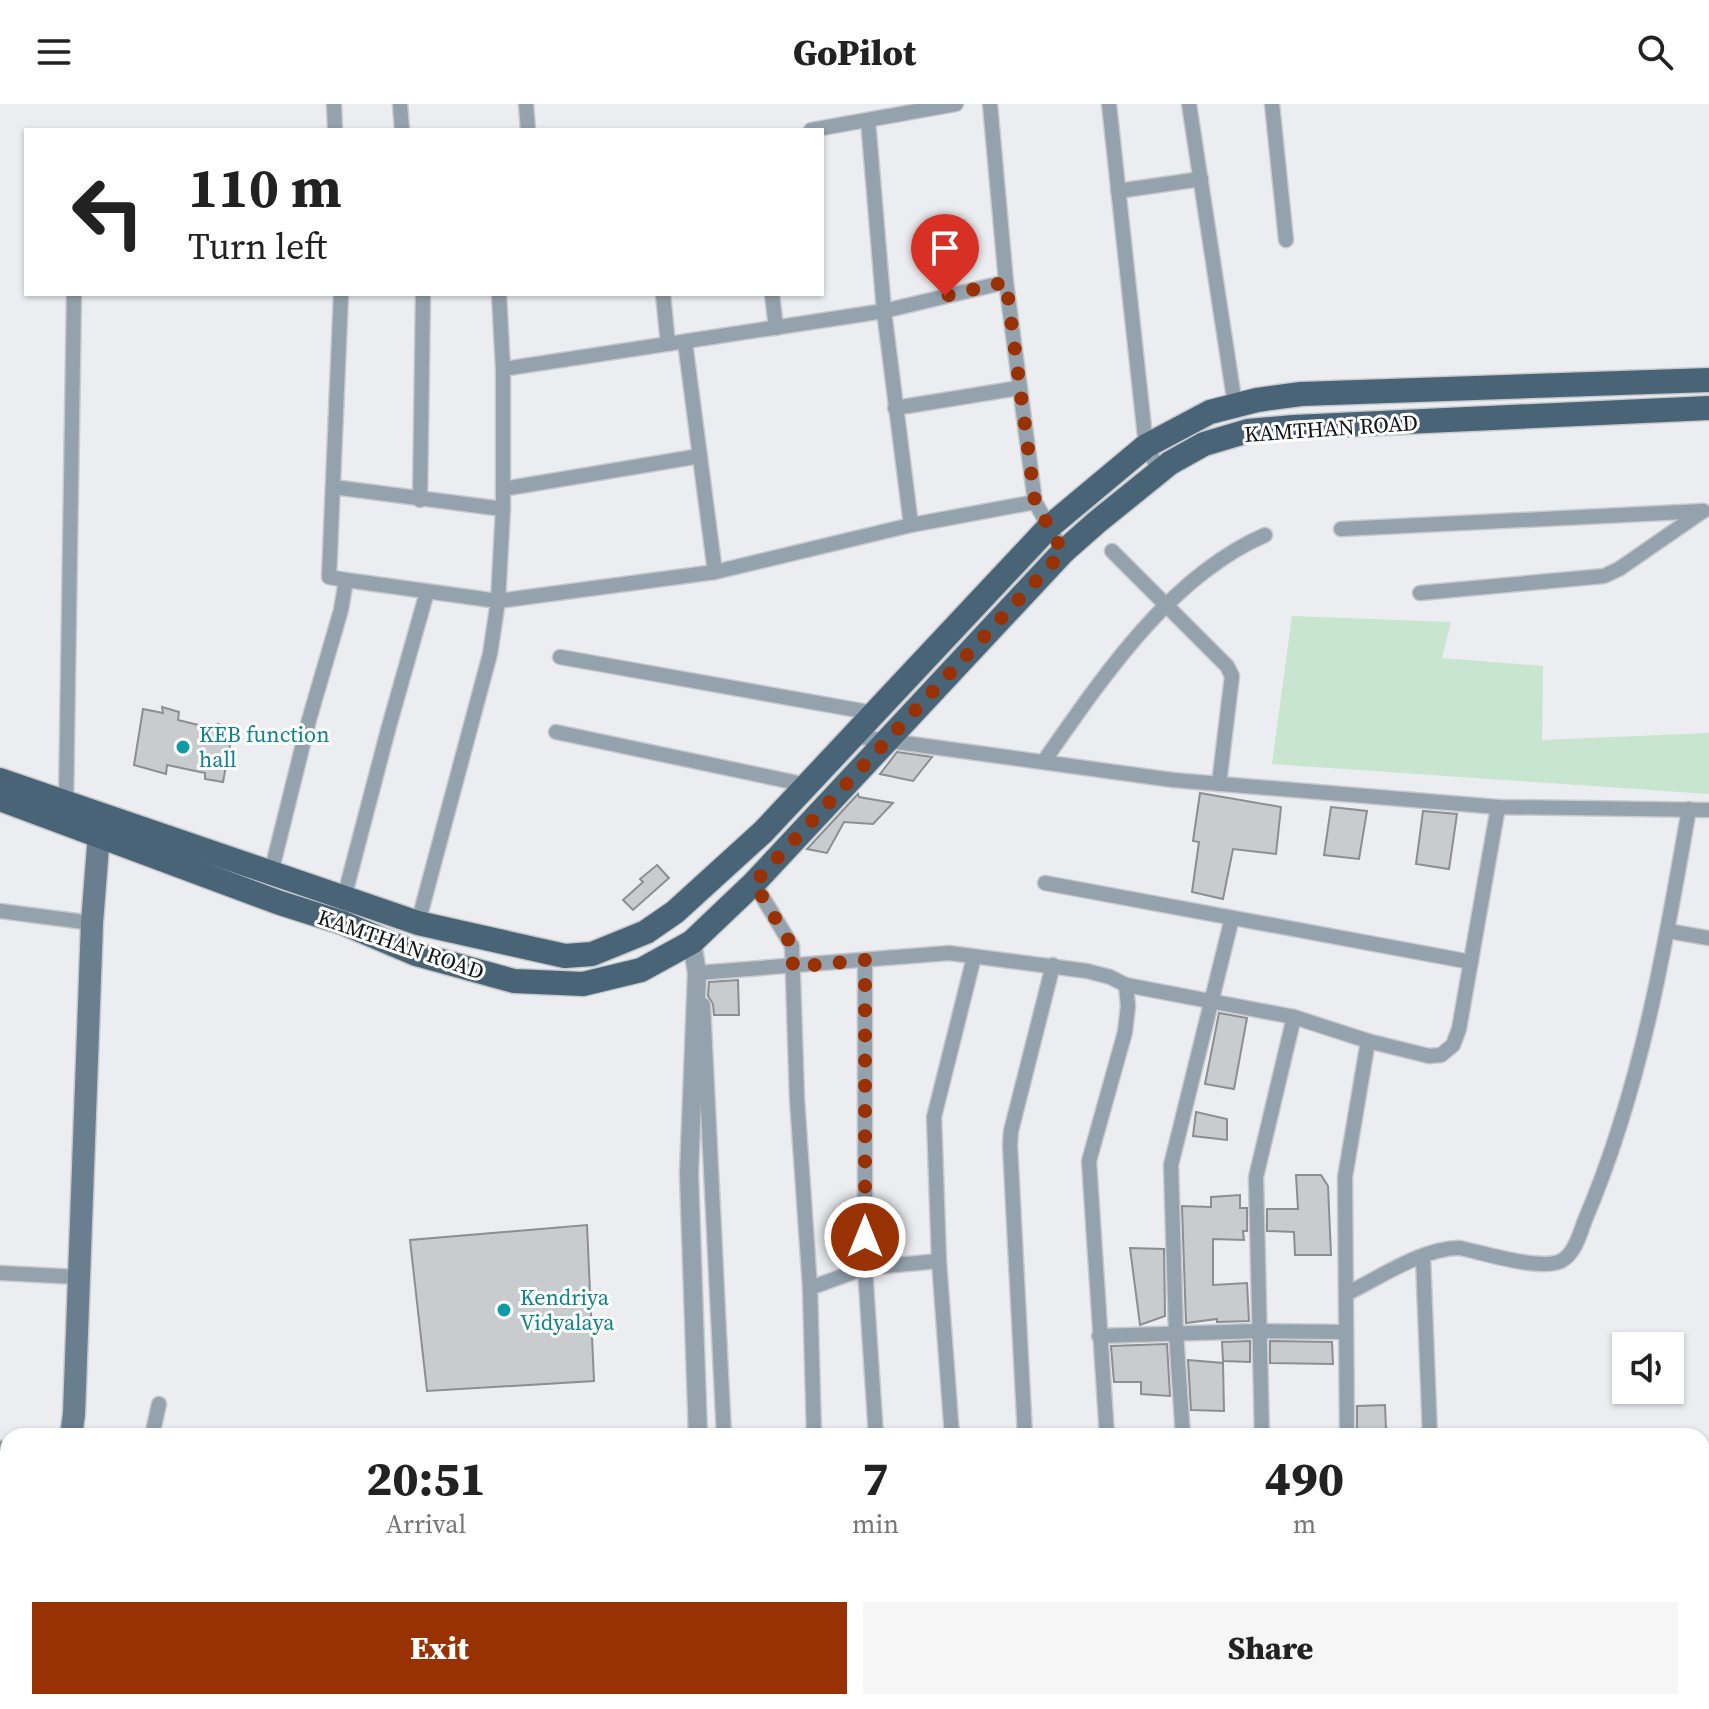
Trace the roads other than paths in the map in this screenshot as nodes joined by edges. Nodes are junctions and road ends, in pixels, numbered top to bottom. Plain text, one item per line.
1 (334, 104) edge
2 (400, 104) edge
3 (526, 104) edge
4 (956, 104) edge
5 (990, 104) edge
6 (1109, 104) edge
7 (1189, 104) edge
8 (1272, 104) edge
9 (868, 120) junction
10 (335, 128) edge
11 (402, 128) edge
12 (528, 128) edge
13 (822, 128) edge
14 (1201, 179) junction
15 (1118, 191) junction
16 (1286, 240) dead end
17 (1006, 282) junction
18 (74, 296) edge
19 (341, 296) edge
20 (423, 296) edge
21 (499, 296) edge
22 (663, 296) edge
23 (772, 296) edge
24 (884, 311) junction
25 (776, 328) junction
26 (685, 342) junction
27 (668, 344) junction
28 (503, 369) junction
29 (1709, 380) edge
30 (1459, 387) junction
31 (1019, 388) junction
32 (1235, 405) junction
33 (895, 408) junction
34 (1709, 408) edge
35 (1456, 419) junction
36 (1146, 446) junction
37 (700, 456) junction
38 (1160, 471) junction
39 (333, 487) junction
40 (503, 489) junction
41 (420, 500) junction
42 (1035, 502) junction
43 (1706, 508) edge
44 (503, 509) junction
45 (911, 525) junction
46 (1049, 527) junction
47 (1341, 529) dead end
48 (1265, 535) dead end
49 (1112, 551) dead end
50 (1063, 552) junction
51 (715, 572) junction
52 (346, 580) junction
53 (427, 592) junction
54 (1420, 593) dead end
55 (498, 601) junction
56 (1167, 605) junction
57 (560, 657) dead end
58 (874, 713) junction
59 (556, 732) dead end
60 (853, 736) junction
61 (890, 740) junction
62 (1044, 761) junction
63 (0, 780) edge
64 (1219, 784) junction
65 (807, 785) junction
66 (0, 799) edge
67 (66, 804) junction
68 (1498, 807) junction
69 (1689, 809) junction
70 (1709, 810) edge
71 (100, 825) junction
72 (271, 873) junction
73 (754, 883) junction
74 (1045, 883) dead end
75 (344, 898) junction
76 (0, 911) edge
77 (1232, 918) junction
78 (92, 923) junction
79 (418, 923) junction
80 (1668, 931) junction
81 (1709, 938) edge
82 (692, 942) junction
83 (623, 943) junction
84 (974, 957) junction
85 (865, 960) junction
86 (1471, 962) junction
87 (1053, 965) junction
88 (793, 967) junction
89 (641, 970) junction
90 (699, 973) junction
91 (1126, 985) junction
92 (1211, 1000) junction
93 (1294, 1017) junction
94 (1368, 1041) junction
95 (1423, 1257) junction
96 (939, 1261) junction
97 (865, 1268) junction
98 (0, 1273) edge
99 (79, 1277) junction
100 (810, 1288) junction
101 (1346, 1294) junction
102 (1259, 1331) junction
103 (1346, 1332) junction
104 (1176, 1333) junction
105 (1099, 1336) junction
106 (159, 1404) dead end
107 (72, 1428) edge
108 (154, 1428) edge
109 (698, 1428) edge
110 (724, 1428) edge
111 (814, 1428) edge
112 (875, 1428) edge
113 (951, 1428) edge
114 (1025, 1428) edge
115 (1106, 1428) edge
116 (1182, 1428) edge
117 (1262, 1428) edge
118 (1347, 1428) edge
119 (1430, 1428) edge

1 - 10 street
2 - 11 street
3 - 12 street
4 - 9 street
5 - 17 street
6 - 15 street
7 - 14 street
8 - 16 street
9 - 13 street
9 - 24 street
14 - 15 street
14 - 32 street
15 - 36 street
17 - 24 street
17 - 31 street
18 - 67 street
19 - 39 street
20 - 41 street
21 - 28 street
22 - 27 street
23 - 25 street
24 - 25 street
24 - 33 street
25 - 26 street
26 - 27 street
26 - 37 street
27 - 28 street
28 - 40 street
29 - 30 main road, KAMTHAN ROAD
30 - 32 main road, KAMTHAN ROAD
30 - 35 main road
31 - 33 street
31 - 42 street
32 - 36 main road, KAMTHAN ROAD
33 - 45 street
34 - 35 main road, KAMTHAN ROAD
35 - 38 main road, KAMTHAN ROAD
36 - 38 street
36 - 46 main road, KAMTHAN ROAD
37 - 40 street
37 - 51 street
38 - 50 main road, KAMTHAN ROAD
39 - 41 street
39 - 52 street
40 - 44 street
41 - 44 street
42 - 45 street
42 - 46 street
43 - 47 street
43 - 54 street
44 - 55 street
45 - 51 street
46 - 50 street
46 - 58 main road, KAMTHAN ROAD
48 - 56 street
49 - 56 street
50 - 61 main road, KAMTHAN ROAD
51 - 55 street
52 - 53 street
52 - 72 street
53 - 55 street
53 - 75 street
55 - 79 street
56 - 62 street
56 - 64 street
57 - 58 street
58 - 60 main road, KAMTHAN ROAD
59 - 65 street
60 - 61 street
60 - 65 main road, KAMTHAN ROAD
61 - 62 street
61 - 73 main road, KAMTHAN ROAD
62 - 64 street
63 - 67 main road, KAMTHAN ROAD
64 - 68 street
65 - 83 main road, KAMTHAN ROAD
66 - 71 main road, KAMTHAN ROAD
67 - 71 main road, KAMTHAN ROAD
68 - 69 street
68 - 86 street
69 - 70 street
69 - 80 street
71 - 72 main road, KAMTHAN ROAD
71 - 78 main road
71 - 89 main road, KAMTHAN ROAD
72 - 75 main road, KAMTHAN ROAD
73 - 82 main road, KAMTHAN ROAD
73 - 88 street
74 - 77 street
75 - 79 main road, KAMTHAN ROAD
76 - 78 street
77 - 86 street
77 - 92 street
78 - 99 main road
79 - 83 main road, KAMTHAN ROAD
80 - 81 street
80 - 95 street
82 - 89 main road, KAMTHAN ROAD
82 - 90 street
83 - 89 main road
84 - 85 street
84 - 87 street
84 - 96 street
85 - 88 street
85 - 97 street
86 - 94 street
87 - 91 street
87 - 114 street
88 - 90 street
88 - 100 street
90 - 109 street
90 - 110 street
91 - 92 street
91 - 105 street
92 - 93 street
92 - 104 street
93 - 94 street
93 - 102 street
94 - 101 street
95 - 101 street
95 - 119 street
96 - 97 street
96 - 113 street
97 - 100 street
97 - 112 street
98 - 99 street
99 - 107 main road
100 - 111 street
101 - 103 street
102 - 103 street
102 - 104 street
102 - 117 street
103 - 118 street
104 - 105 street
104 - 116 street
105 - 115 street
106 - 108 street

